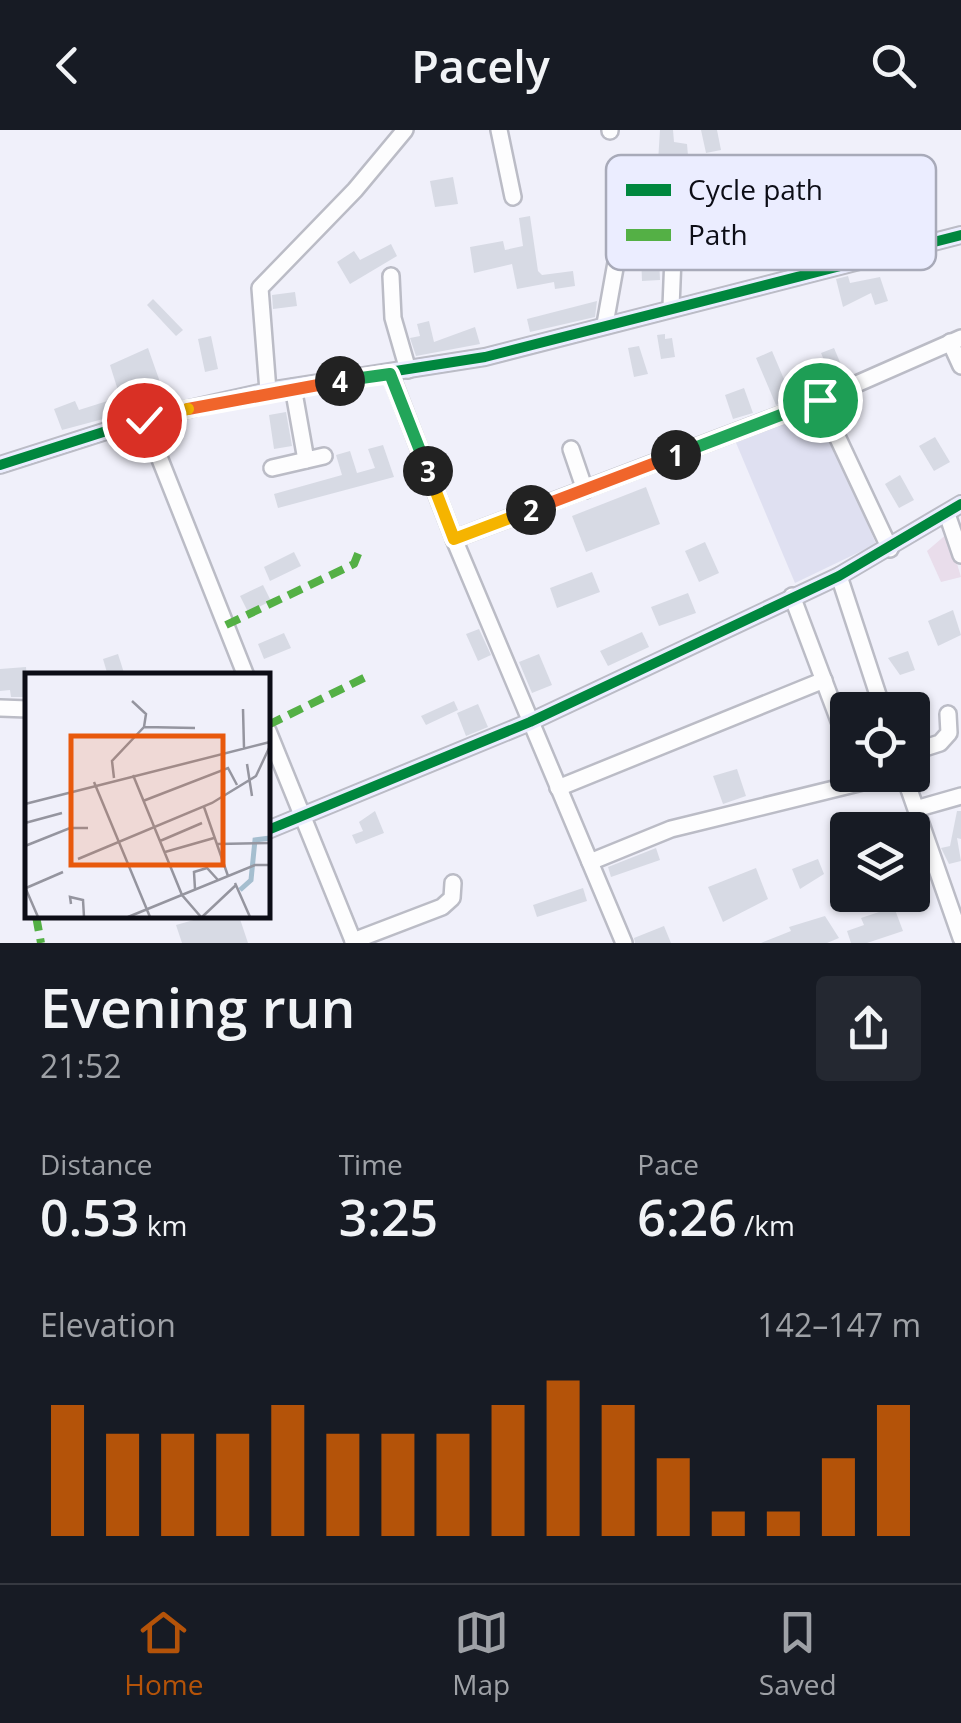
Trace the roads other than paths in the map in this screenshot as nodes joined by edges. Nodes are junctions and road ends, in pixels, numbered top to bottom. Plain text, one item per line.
1 (404, 130) edge
2 (499, 130) edge
3 (513, 197) dead end
4 (961, 235) edge
5 (936, 241) edge
6 (615, 270) edge
7 (672, 270) edge
8 (802, 270) edge
9 (819, 270) edge
10 (803, 274) junction
11 (391, 276) dead end
12 (671, 307) junction
13 (605, 324) junction
14 (956, 340) edge
15 (961, 366) edge
16 (408, 370) junction
17 (390, 374) junction
18 (293, 388) junction
19 (268, 391) junction
20 (820, 400) junction
21 (144, 420) junction
22 (571, 449) dead end
23 (324, 456) dead end
24 (306, 460) junction
25 (0, 464) edge
26 (272, 468) dead end
27 (584, 490) junction
28 (961, 504) edge
29 (947, 514) junction
30 (454, 539) junction
31 (890, 550) junction
32 (961, 555) edge
33 (839, 576) junction
34 (792, 596) junction
35 (245, 673) edge
36 (824, 680) junction
37 (876, 692) edge
38 (830, 696) edge
39 (0, 708) edge
40 (25, 709) edge
41 (948, 714) dead end
42 (530, 722) junction
43 (270, 737) edge
44 (930, 745) edge
45 (558, 788) junction
46 (830, 790) edge
47 (912, 792) edge
48 (961, 796) edge
49 (919, 808) junction
50 (302, 819) junction
51 (270, 829) edge
52 (590, 862) junction
53 (453, 883) dead end
54 (961, 938) edge
55 (354, 942) edge
56 (624, 943) edge

1 - 19 street
2 - 3 street
4 - 5 street
6 - 13 street
7 - 12 street
8 - 10 street
9 - 10 street
10 - 12 street
11 - 16 street
12 - 13 street
13 - 16 street
14 - 15 street
14 - 20 street
16 - 17 street
17 - 18 street
17 - 30 street
18 - 19 street
18 - 24 street
19 - 21 street
20 - 27 street
20 - 31 street
21 - 25 street
21 - 35 street
22 - 27 street
23 - 24 street
24 - 26 street
27 - 30 street
28 - 29 street
29 - 31 street
29 - 32 street
30 - 42 street
31 - 33 street
33 - 34 street
33 - 37 street
34 - 36 street
34 - 42 street
36 - 38 street
36 - 45 street
39 - 40 street
41 - 44 street
42 - 45 street
42 - 50 street
43 - 50 street
45 - 52 street
46 - 52 street
47 - 49 street
48 - 49 street
49 - 54 street
50 - 51 street
50 - 55 street
52 - 56 street
53 - 55 street

